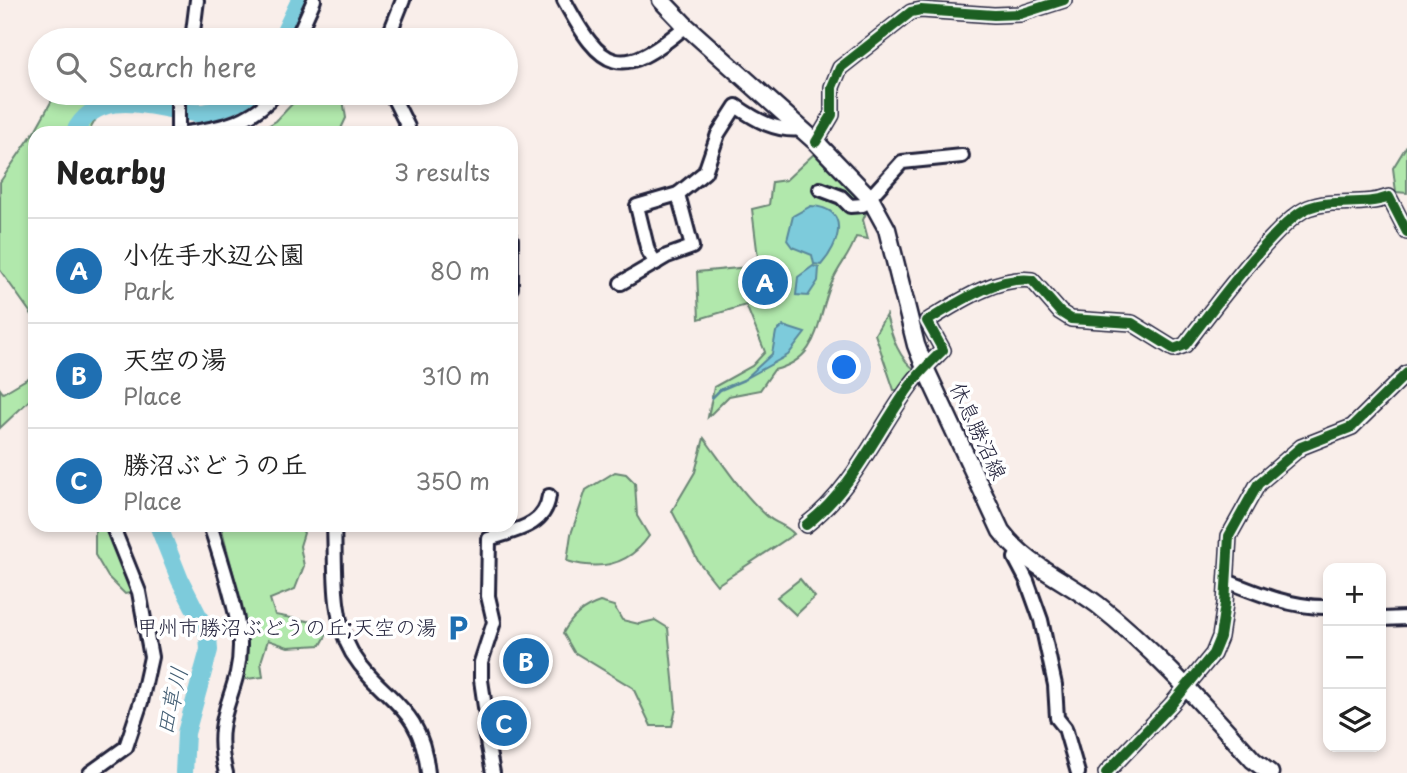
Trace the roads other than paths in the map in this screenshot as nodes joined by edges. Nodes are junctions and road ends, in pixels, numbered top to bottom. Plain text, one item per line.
1 (197, 0) edge
2 (314, 0) edge
3 (403, 0) edge
4 (564, 0) edge
5 (661, 0) edge
6 (1064, 0) edge
7 (686, 26) junction
8 (194, 28) edge
9 (301, 28) edge
10 (392, 28) edge
11 (177, 105) edge
12 (267, 105) edge
13 (397, 105) edge
14 (178, 126) edge
15 (226, 126) edge
16 (408, 126) edge
17 (802, 129) junction
18 (816, 142) junction
19 (962, 156) dead end
20 (820, 189) dead end
21 (678, 194) junction
22 (870, 198) junction
23 (1407, 232) edge
24 (656, 263) junction
25 (621, 283) dead end
26 (925, 368) junction
27 (1407, 373) edge
28 (550, 496) dead end
29 (806, 524) dead end
30 (518, 529) edge
31 (115, 532) edge
32 (212, 532) edge
33 (334, 532) edge
34 (509, 532) edge
35 (1018, 552) junction
36 (1227, 581) junction
37 (1323, 607) edge
38 (1407, 618) edge
39 (1386, 619) edge
40 (1186, 688) junction
41 (90, 773) edge
42 (226, 773) edge
43 (428, 773) edge
44 (493, 773) edge
45 (1078, 773) edge
46 (1106, 773) edge
47 (1270, 773) edge

1 - 8 street
2 - 9 street
3 - 10 street
4 - 7 street
5 - 7 main road, 休息勝沼線
6 - 18 street
7 - 17 main road, 休息勝沼線
11 - 14 street
12 - 15 street
13 - 16 street
17 - 18 main road, 休息勝沼線
17 - 21 street
18 - 22 main road, 休息勝沼線
19 - 22 street
20 - 22 street
21 - 24 street
21 - 24 street
22 - 26 main road, 休息勝沼線
23 - 26 street
24 - 25 street
26 - 29 street
26 - 35 main road, 休息勝沼線
27 - 36 street
28 - 30 street
31 - 41 street
32 - 42 street
33 - 43 street
34 - 44 street
35 - 40 main road, 休息勝沼線
35 - 45 street
36 - 37 street
36 - 40 street
38 - 39 street
40 - 46 street
40 - 47 main road, 休息勝沼線

